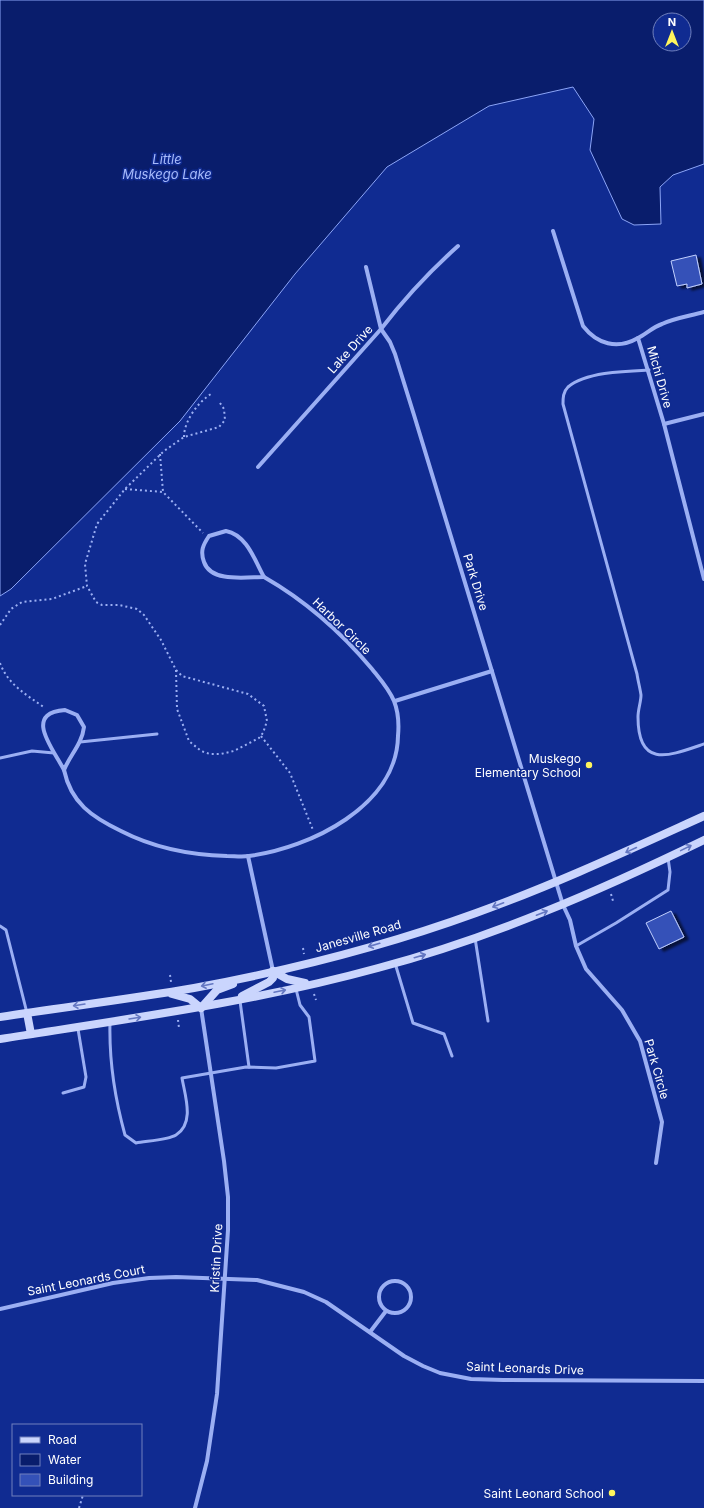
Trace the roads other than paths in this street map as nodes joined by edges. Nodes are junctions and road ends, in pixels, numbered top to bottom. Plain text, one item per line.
1 (553, 230) dead end
2 (458, 246) dead end
3 (366, 268) dead end
4 (704, 312) edge
5 (381, 329) junction
6 (638, 338) junction
7 (649, 370) junction
8 (704, 414) edge
9 (664, 424) junction
10 (258, 467) dead end
11 (264, 578) junction
12 (704, 578) edge
13 (492, 671) junction
14 (394, 701) junction
15 (157, 734) dead end
16 (80, 742) junction
17 (704, 744) edge
18 (56, 753) junction
19 (0, 758) edge
20 (64, 770) junction
21 (704, 816) edge
22 (704, 840) edge
23 (248, 856) junction
24 (668, 858) junction
25 (556, 882) junction
26 (563, 904) junction
27 (0, 926) edge
28 (475, 938) junction
29 (576, 946) junction
30 (395, 964) junction
31 (273, 971) junction
32 (263, 973) junction
33 (312, 984) junction
34 (296, 988) junction
35 (163, 992) junction
36 (239, 1000) junction
37 (229, 1002) junction
38 (201, 1008) junction
39 (27, 1013) junction
40 (0, 1017) edge
41 (488, 1021) dead end
42 (110, 1022) junction
43 (77, 1027) junction
44 (31, 1034) junction
45 (0, 1039) edge
46 (452, 1056) dead end
47 (249, 1067) junction
48 (210, 1072) junction
49 (63, 1094) dead end
50 (656, 1163) dead end
51 (225, 1280) junction
52 (0, 1309) edge
53 (386, 1311) junction
54 (370, 1332) junction
55 (704, 1381) edge
56 (195, 1508) edge

1 - 6 street, Michi Drive
2 - 5 street, Lake Drive
3 - 5 street, Park Drive
4 - 6 street
5 - 10 street, Lake Drive
5 - 13 street, Park Drive
6 - 7 street, Michi Drive
7 - 9 street, Michi Drive
7 - 17 lane
8 - 9 street
9 - 12 street, Michi Drive
11 - 11 street, Harbor Circle
11 - 14 street, Harbor Circle
13 - 14 street
13 - 25 street, Park Drive
14 - 23 street, Harbor Circle
15 - 16 lane
16 - 18 street, Harbor Circle
16 - 20 street
18 - 19 lane
18 - 20 street, Harbor Circle
20 - 23 street, Harbor Circle
21 -> 25 main road, Janesville Road
24 -> 22 main road
23 - 31 street
24 - 26 main road
24 - 29 lane
25 - 26 street, Park Drive
25 -> 31 main road, Janesville Road
28 -> 26 main road
26 - 29 street, Park Circle
27 - 39 lane
30 -> 28 main road
28 - 41 lane
29 - 50 street, Park Circle
30 - 33 main road
30 - 46 lane
31 - 32 main road, Janesville Road
31 - 33 main road
31 - 37 main road
32 -> 35 main road, Janesville Road
32 - 38 main road
33 - 34 main road
36 -> 34 main road
34 - 47 lane
35 - 38 main road
35 -> 39 main road, Janesville Road
36 - 37 main road
36 - 47 lane
37 - 38 main road
42 -> 38 main road
38 - 48 street, Kristin Drive
39 - 40 main road, Janesville Road
39 - 44 main road
42 - 43 main road
42 - 48 lane
43 - 44 main road
43 - 49 lane
44 - 45 main road
47 - 48 lane
48 - 51 street, Kristin Drive
51 - 52 street, Saint Leonards Court
51 - 54 street, Saint Leonards Drive
51 - 56 street, Kristin Drive
53 - 53 street
53 - 54 street
54 - 55 street, Saint Leonards Drive

